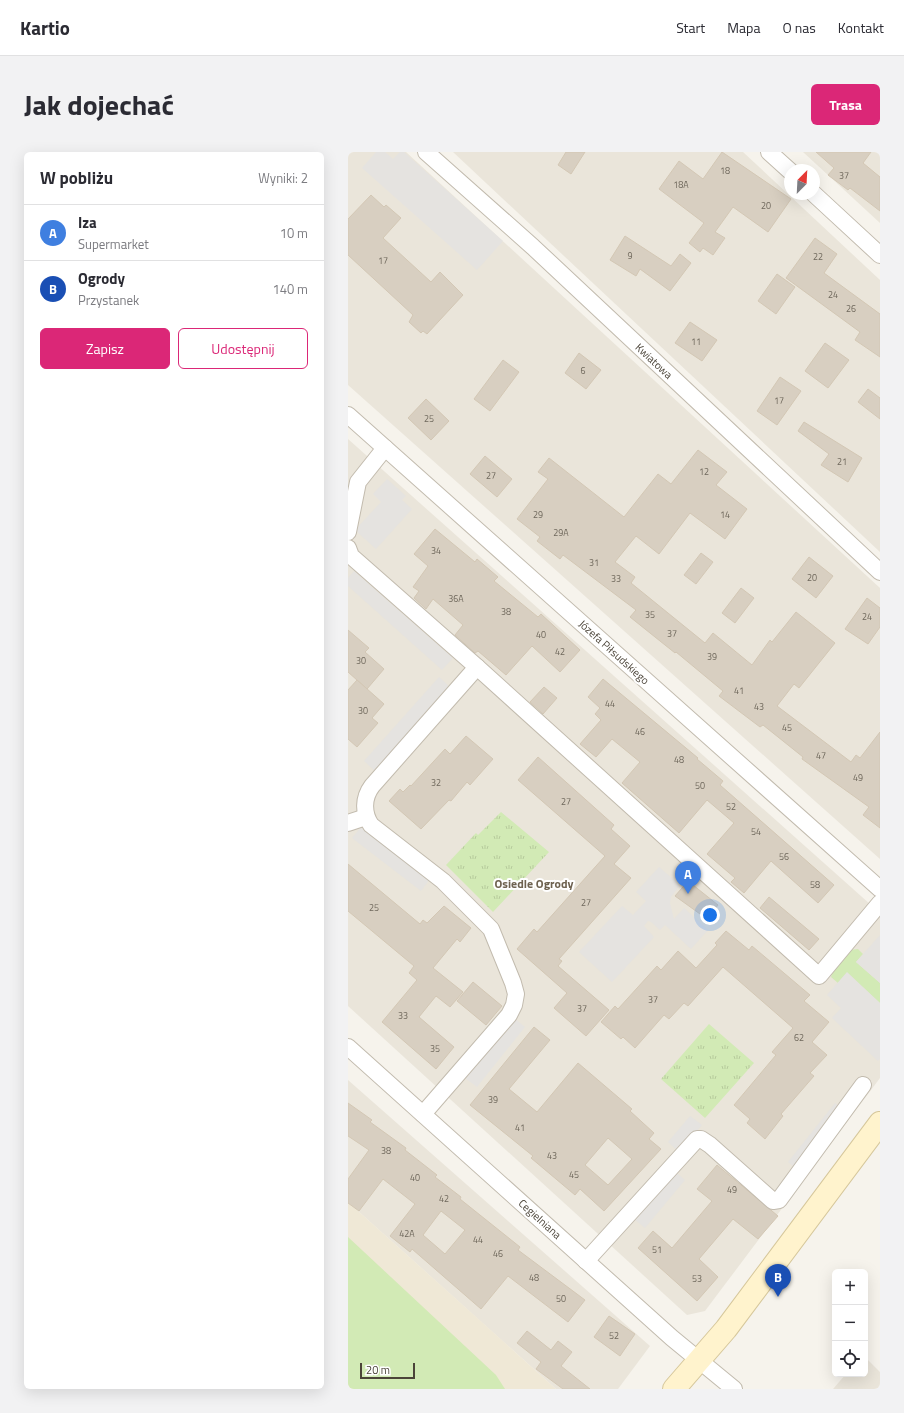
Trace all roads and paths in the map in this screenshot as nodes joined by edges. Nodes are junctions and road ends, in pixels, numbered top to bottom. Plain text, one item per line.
1 (426, 152) edge
2 (769, 152) edge
3 (784, 166) edge
4 (820, 200) edge
5 (880, 255) edge
6 (348, 415) edge
7 (385, 448) junction
8 (348, 532) edge
9 (348, 548) edge
10 (880, 572) edge
11 (477, 667) junction
12 (366, 817) junction
13 (348, 823) edge
14 (880, 889) edge
15 (880, 903) edge
16 (348, 1047) edge
17 (863, 1085) dead end
18 (422, 1114) junction
19 (880, 1123) edge
20 (586, 1261) junction
21 (700, 1361) junction
22 (674, 1389) edge
23 (734, 1389) edge

1 - 10 street, Kwiatowa
2 - 3 street
4 - 5 street
6 - 7 street, Józefa Piłsudskiego
7 - 8 street
7 - 14 street, Józefa Piłsudskiego
9 - 11 street
11 - 12 street
11 - 15 street
12 - 13 street
12 - 18 street
16 - 18 street, Cegielniana
17 - 20 street
18 - 20 street, Cegielniana
19 - 21 street
20 - 21 street, Cegielniana
21 - 22 street
21 - 23 street, Cegielniana

